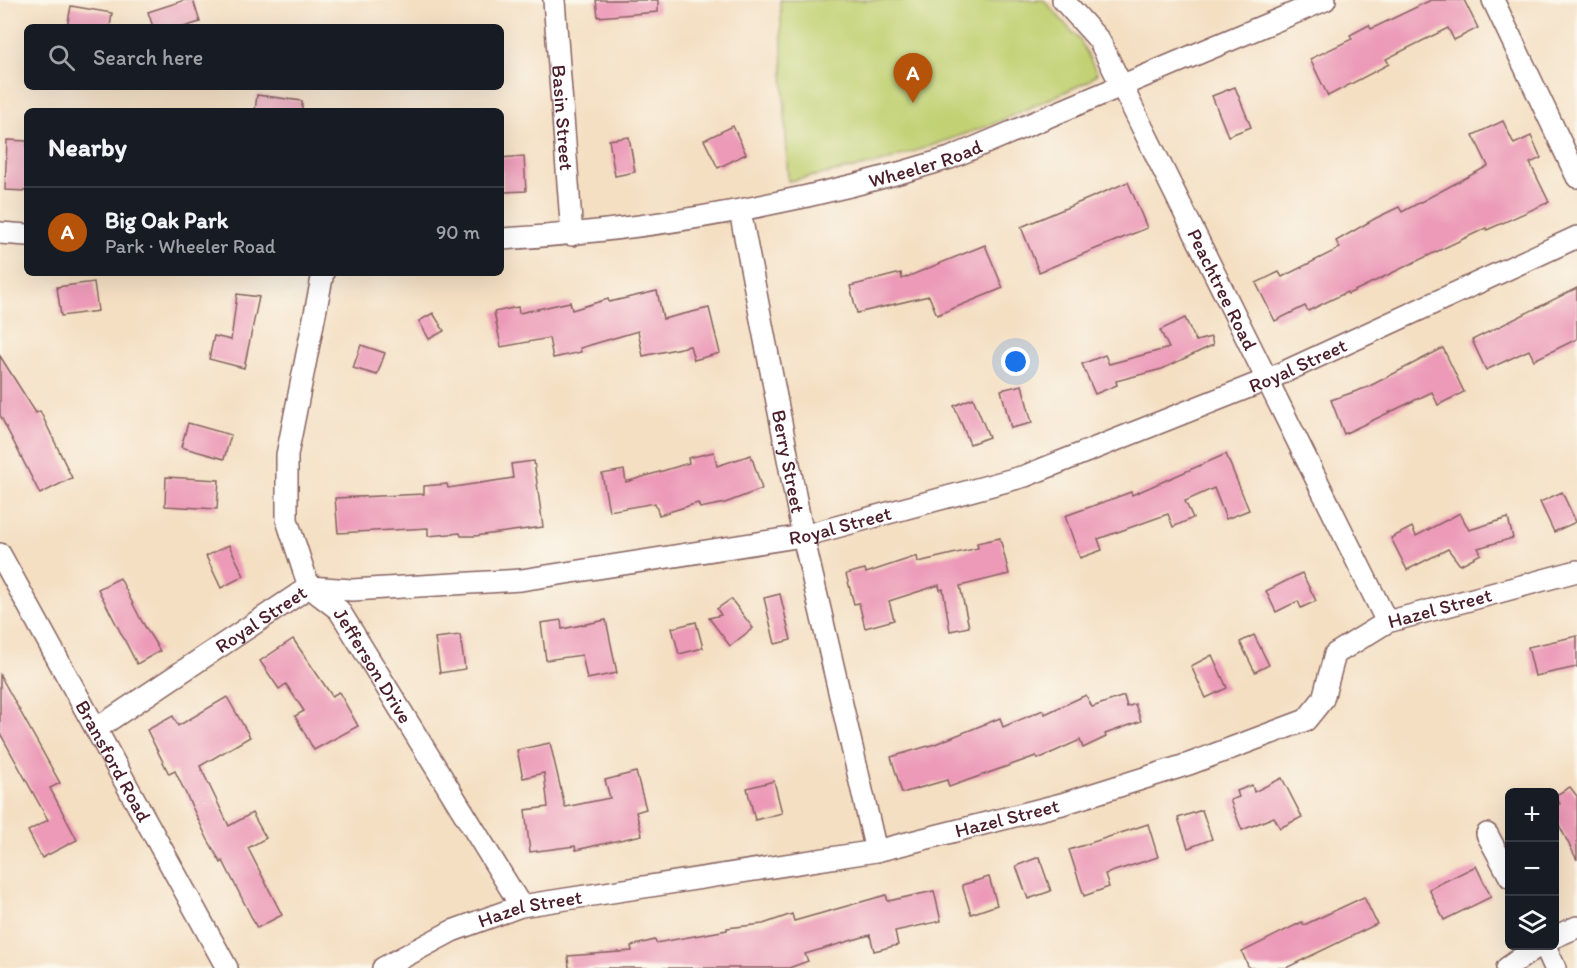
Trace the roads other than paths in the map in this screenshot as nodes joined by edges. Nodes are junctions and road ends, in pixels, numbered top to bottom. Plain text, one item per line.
1 (554, 0) edge
2 (1063, 0) edge
3 (1325, 0) edge
4 (1493, 0) edge
5 (1120, 85) junction
6 (1577, 177) edge
7 (740, 211) junction
8 (0, 233) edge
9 (24, 235) edge
10 (572, 235) junction
11 (1577, 237) edge
12 (504, 239) edge
13 (322, 276) edge
14 (1269, 379) junction
15 (803, 536) junction
16 (0, 554) edge
17 (1577, 571) edge
18 (309, 587) junction
19 (1387, 622) junction
20 (96, 729) junction
21 (1487, 834) dead end
22 (876, 851) junction
23 (1505, 869) edge
24 (521, 906) junction
25 (1577, 927) edge
26 (1559, 935) edge
27 (1531, 950) edge
28 (1547, 950) edge
29 (227, 968) edge
30 (383, 968) edge
31 (1507, 968) edge
32 (1555, 968) edge

1 - 10 street, Basin Street
2 - 5 street, Peachtree Road
3 - 5 street, Wheeler Road
4 - 6 street
5 - 7 street, Wheeler Road
5 - 14 street, Peachtree Road
7 - 10 street, Wheeler Road
7 - 15 street, Berry Street
8 - 9 street
10 - 12 street, Wheeler Road
11 - 14 street, Royal Street
13 - 18 street
14 - 15 street, Royal Street
14 - 19 street, Peachtree Road
15 - 18 street, Royal Street
15 - 22 street, Berry Street
16 - 20 street, Bransford Road
17 - 19 street, Hazel Street
18 - 20 street, Royal Street
18 - 24 street, Jefferson Drive
19 - 22 street, Hazel Street
20 - 29 street, Bransford Road
21 - 23 street
22 - 24 street, Hazel Street
24 - 30 street, Hazel Street
25 - 26 street
27 - 31 street
28 - 32 street

